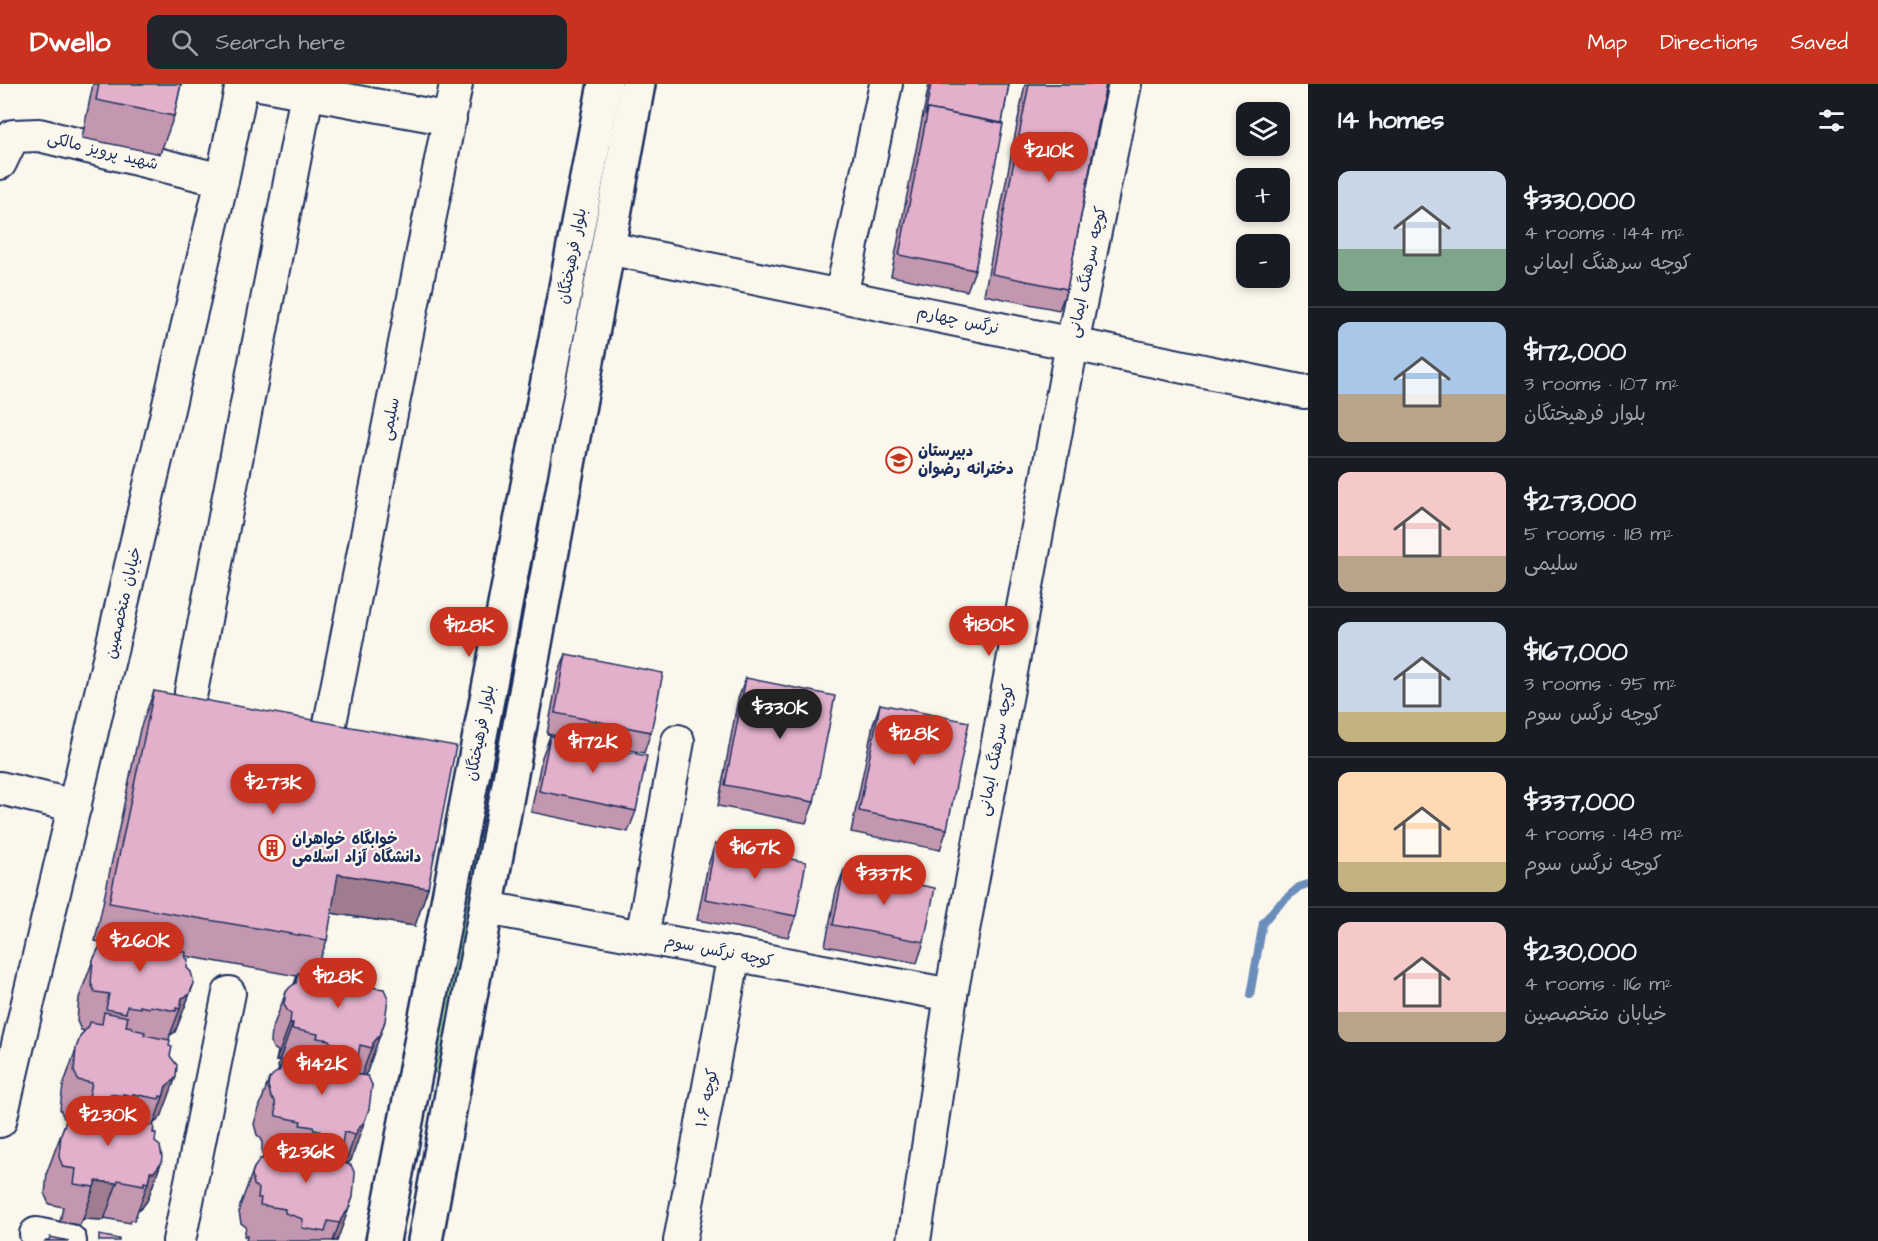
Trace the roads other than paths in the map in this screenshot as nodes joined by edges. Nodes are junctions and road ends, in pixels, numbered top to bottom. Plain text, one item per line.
1 (242, 84) edge
2 (260, 84) edge
3 (456, 84) edge
4 (604, 84) edge
5 (638, 84) edge
6 (886, 84) edge
7 (1125, 84) edge
8 (308, 88) edge
9 (450, 119) junction
10 (0, 163) edge
11 (222, 180) junction
12 (608, 248) junction
13 (841, 296) junction
14 (1072, 344) junction
15 (1308, 391) edge
16 (191, 692) dead end
17 (678, 741) dead end
18 (324, 754) edge
19 (0, 788) edge
20 (75, 806) junction
21 (487, 908) junction
22 (642, 937) junction
23 (734, 954) junction
24 (229, 993) dead end
25 (951, 995) junction
26 (0, 1121) edge
27 (36, 1234) dead end
28 (70, 1241) edge
29 (179, 1241) edge
30 (383, 1241) edge
31 (424, 1241) edge
32 (680, 1241) edge
33 (914, 1241) edge

1 - 11 street, خیابان متخصصین
2 - 8 street
3 - 9 street, سلیمی
4 - 30 main road, بلوار فرهیختگان
5 - 12 main road, بلوار فرهیختگان
6 - 13 street
7 - 14 street, کوچه سرهنگ ایمانی
8 - 9 street
8 - 16 street
9 - 18 street, سلیمی
10 - 11 street, شهید پرویز مالکی
11 - 20 street, خیابان متخصصین
12 - 13 street, نرگس چهارم
12 - 21 main road, بلوار فرهیختگان
13 - 14 street, نرگس چهارم
14 - 15 street, نرگس چهارم
14 - 25 street, کوچه سرهنگ ایمانی
17 - 22 street
19 - 20 street
20 - 26 street, خیابان متخصصین
21 - 22 street, کوچه نرگس سوم
21 - 31 main road, بلوار فرهیختگان
22 - 23 street, کوچه نرگس سوم
23 - 25 street, کوچه نرگس سوم
23 - 32 street, کوچه ۱۰۶
24 - 29 street
25 - 33 street, کوچه سرهنگ ایمانی
27 - 28 street

